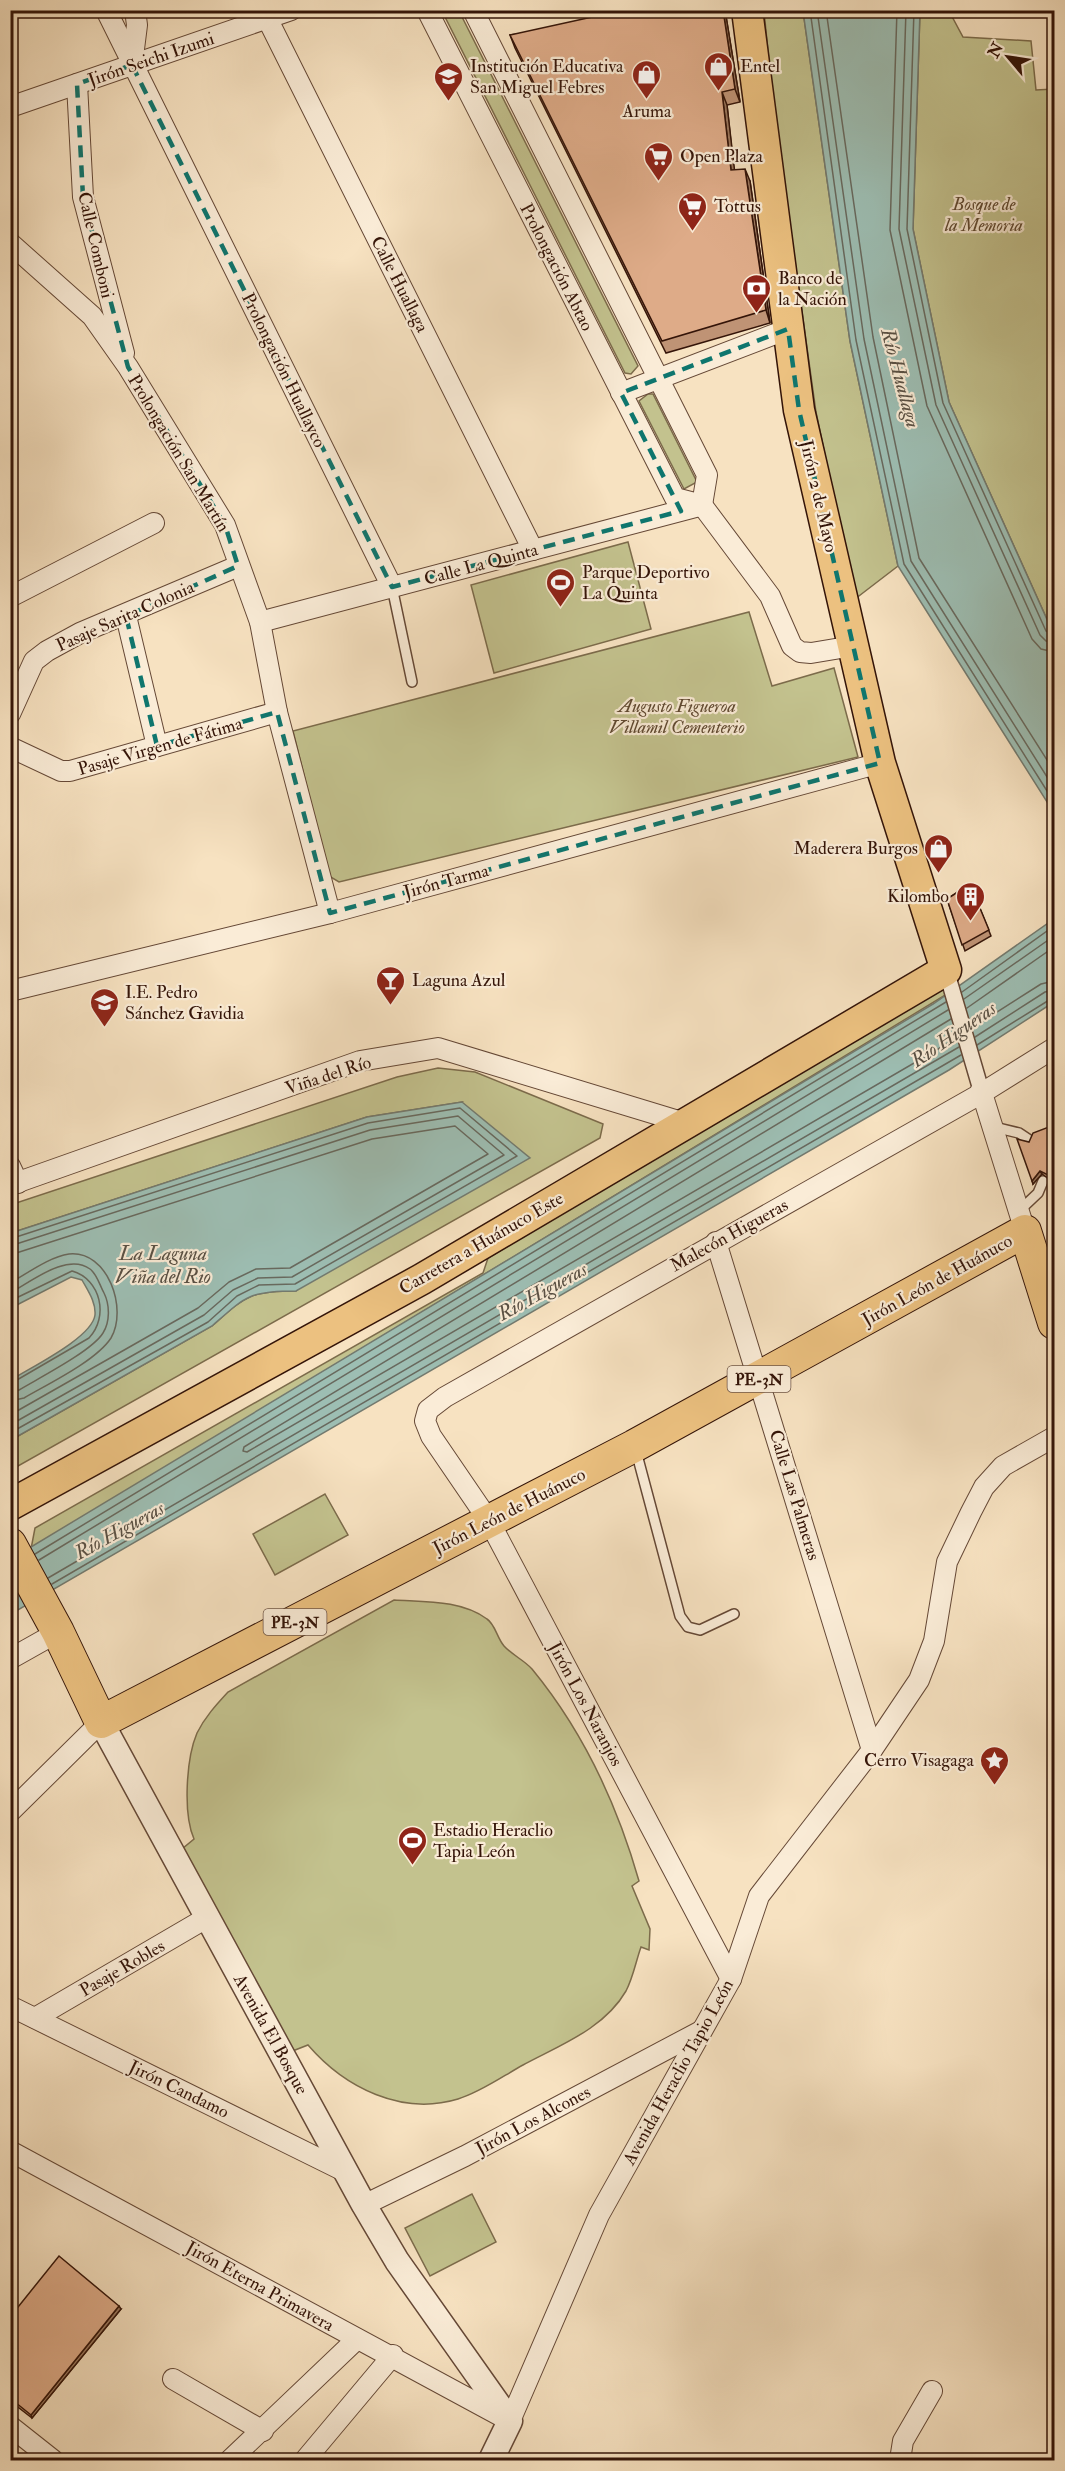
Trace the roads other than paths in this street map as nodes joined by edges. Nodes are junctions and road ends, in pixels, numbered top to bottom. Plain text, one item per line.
1 (106, 10) edge
2 (135, 10) edge
3 (291, 10) edge
4 (427, 10) edge
5 (473, 10) edge
6 (747, 10) edge
7 (267, 18) junction
8 (132, 65) junction
9 (77, 84) junction
10 (10, 107) edge
11 (10, 243) edge
12 (788, 329) junction
13 (128, 367) junction
14 (659, 378) junction
15 (621, 393) junction
16 (702, 505) junction
17 (154, 523) dead end
18 (533, 550) junction
19 (238, 566) junction
20 (392, 587) junction
21 (10, 597) edge
22 (126, 616) junction
23 (260, 622) junction
24 (854, 646) junction
25 (412, 682) dead end
26 (277, 712) junction
27 (10, 714) edge
28 (157, 746) junction
29 (10, 747) edge
30 (880, 764) junction
31 (330, 913) junction
32 (948, 979) junction
33 (10, 991) edge
34 (1054, 1048) edge
35 (981, 1090) junction
36 (685, 1123) junction
37 (992, 1126) junction
38 (1028, 1139) edge
39 (13, 1178) edge
40 (1043, 1181) dead end
41 (1022, 1221) junction
42 (716, 1242) junction
43 (1054, 1323) edge
44 (760, 1378) junction
45 (431, 1436) joint
46 (1054, 1437) edge
47 (634, 1446) junction
48 (10, 1505) edge
49 (489, 1521) junction
50 (13, 1548) edge
51 (734, 1614) dead end
52 (53, 1624) junction
53 (10, 1659) edge
54 (101, 1722) junction
55 (872, 1750) junction
56 (10, 1812) edge
57 (208, 1917) junction
58 (731, 1979) junction
59 (10, 2006) edge
60 (35, 2018) junction
61 (701, 2031) junction
62 (10, 2151) edge
63 (346, 2172) junction
64 (364, 2205) junction
65 (357, 2339) junction
66 (393, 2355) junction
67 (173, 2379) dead end
68 (932, 2391) dead end
69 (510, 2421) junction
70 (10, 2426) edge
71 (263, 2431) junction
72 (53, 2460) edge
73 (230, 2460) edge
74 (305, 2460) edge
75 (491, 2460) edge
76 (900, 2460) edge

1 - 8 street, Prolongación Huallayco
2 - 8 street
3 - 7 street, Jirón Seichi Izumi
4 - 15 street, Prolongación Abtao
5 - 14 street
6 - 12 main road, Jirón 2 de Mayo
7 - 8 street, Jirón Seichi Izumi
7 - 18 street, Calle Huallaga
8 - 9 street, Jirón Seichi Izumi
8 - 20 street, Prolongación Huallayco
9 - 10 street, Jirón Seichi Izumi
9 - 13 street, Calle Comboni
11 - 13 street, Prolongación San Martín
12 - 14 street
12 - 24 main road, Jirón 2 de Mayo
13 - 19 street, Prolongación San Martín
14 - 15 street
14 - 16 street
15 - 16 street, Prolongación Abtao
16 - 18 street, Calle La Quinta
16 - 24 street
17 - 21 street
18 - 20 street, Calle La Quinta
19 - 22 street, Pasaje Sarita Colonia
19 - 23 street, Prolongación San Martín
20 - 23 street, Calle La Quinta
20 - 25 lane, Prolongación Huallayco
22 - 27 street, Pasaje Sarita Colonia
22 - 28 street
23 - 26 street, Prolongación San Martín
24 - 30 main road, Jirón 2 de Mayo
26 - 28 street, Pasaje Virgen de Fátima
26 - 31 street, Prolongación San Martín
28 - 29 street, Pasaje Virgen de Fátima
30 - 31 street, Jirón Tarma
30 - 32 main road, Jirón 2 de Mayo
31 - 33 street, Jirón Tarma
32 - 35 street
32 - 36 main road, Carretera a Huánuco Este
34 - 35 street, Malecón Higueras
35 - 37 street
35 - 42 street, Malecón Higueras
36 - 39 street, Viña del Río
36 - 48 main road, Carretera a Huánuco Este
37 - 38 lane
37 - 41 street
40 - 41 lane
41 - 43 highway
41 - 44 highway, Jirón León de Huánuco / PE-3N
42 - 44 street, Calle Las Palmeras
42 - 45 street, Malecón Higueras
44 - 47 highway, Jirón León de Huánuco / PE-3N
44 - 55 street, Calle Las Palmeras
45 - 49 street, Jirón Los Naranjos
46 - 55 street, Avenida Heraclio Tapio León
47 - 49 highway, Jirón León de Huánuco / PE-3N
47 - 51 lane
49 - 54 highway, Jirón León de Huánuco / PE-3N
49 - 58 street, Jirón Los Naranjos
50 - 52 highway, Avenida El Bosque
52 - 53 street
52 - 54 highway, Avenida El Bosque
54 - 56 street, Jirón León de Huánuco
54 - 57 street, Avenida El Bosque
55 - 58 street, Avenida Heraclio Tapio León
57 - 60 street, Pasaje Robles
57 - 63 street, Avenida El Bosque
58 - 61 street, Avenida Heraclio Tapio León
59 - 60 street, Jirón Candamo
60 - 63 street, Jirón Candamo
61 - 64 street, Jirón Los Alcones
61 - 69 street, Avenida Heraclio Tapio León
62 - 65 street, Jirón Eterna Primavera
63 - 64 street, Avenida El Bosque
64 - 69 street, Avenida El Bosque
65 - 66 street, Jirón Eterna Primavera
65 - 71 street
66 - 69 street, Jirón Eterna Primavera
66 - 74 street
67 - 71 street
68 - 76 street
69 - 75 street, Avenida Heraclio Tapio León
70 - 72 street
71 - 73 street

